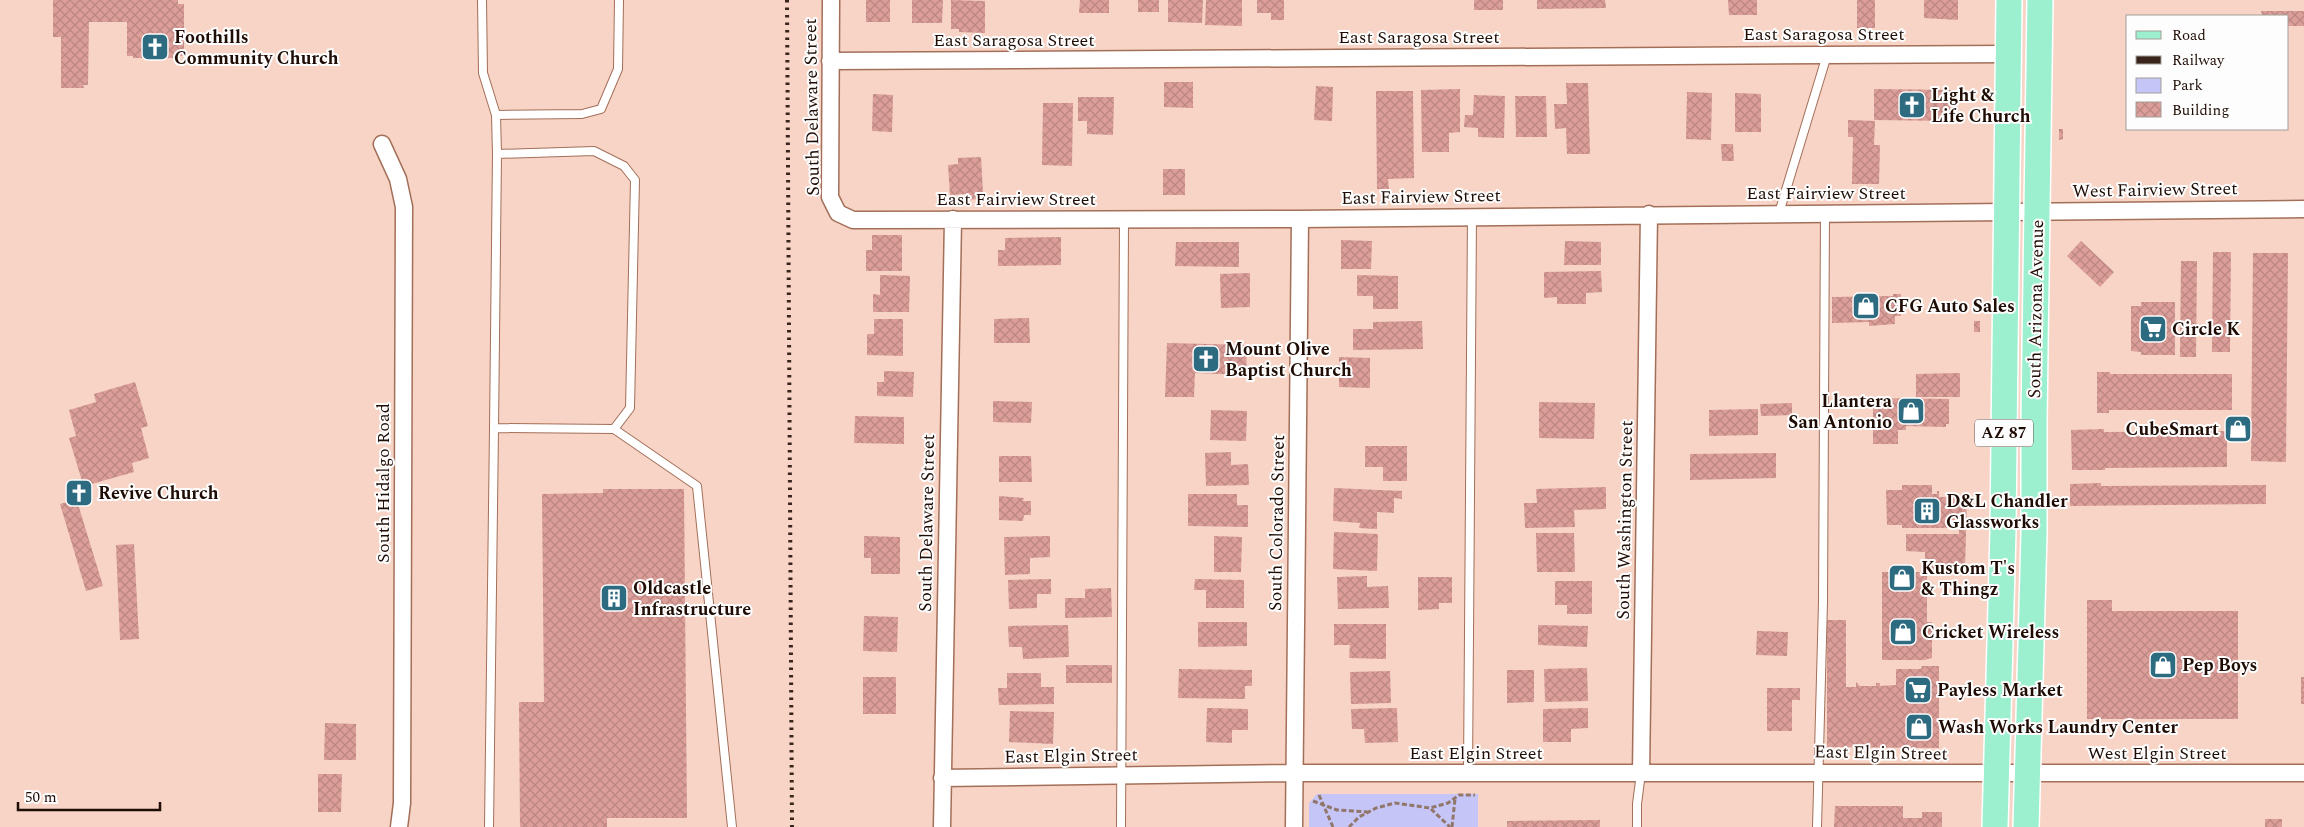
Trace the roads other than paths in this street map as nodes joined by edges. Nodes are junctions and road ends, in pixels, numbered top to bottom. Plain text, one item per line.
1 (482, 0) edge
2 (619, 0) edge
3 (831, 0) edge
4 (2009, 0) edge
5 (2040, 0) edge
6 (1828, 54) junction
7 (2008, 54) junction
8 (830, 61) junction
9 (496, 115) junction
10 (382, 144) dead end
11 (497, 154) junction
12 (2304, 209) edge
13 (1825, 212) junction
14 (2006, 212) junction
15 (2037, 212) junction
16 (1779, 213) junction
17 (838, 214) joint
18 (1650, 214) junction
19 (1472, 216) junction
20 (1124, 218) junction
21 (1300, 218) junction
22 (953, 219) junction
23 (494, 428) junction
24 (614, 429) junction
25 (1818, 772) junction
26 (1295, 774) junction
27 (1468, 774) junction
28 (1642, 774) junction
29 (2012, 774) junction
30 (2304, 774) edge
31 (1122, 776) junction
32 (942, 778) junction
33 (399, 827) edge
34 (488, 827) edge
35 (732, 827) edge
36 (942, 827) edge
37 (1121, 827) edge
38 (1294, 827) edge
39 (1637, 827) edge
40 (1817, 827) edge
41 (1995, 827) edge
42 (2026, 827) edge

1 - 9 lane
2 - 9 lane
3 - 8 street, South Delaware Street
4 - 7 main road, South Arizona Avenue / AZ 87
5 - 15 main road, South Arizona Avenue / AZ 87
6 - 7 street, East Saragosa Street
6 - 8 street, East Saragosa Street
6 - 16 lane
7 - 14 main road, South Arizona Avenue / AZ 87
8 - 17 street, South Delaware Street
9 - 11 lane
10 - 33 street, South Hidalgo Road
11 - 23 lane
11 - 24 lane
12 - 15 street, West Fairview Street
13 - 14 street, East Fairview Street
13 - 16 street, East Fairview Street
13 - 25 lane
14 - 15 street, West Fairview Street
14 - 29 main road, South Arizona Avenue / AZ 87
15 - 29 main road, South Arizona Avenue / AZ 87
16 - 18 street, East Fairview Street
17 - 22 street, East Fairview Street
18 - 19 street, East Fairview Street
18 - 28 street, South Washington Street
19 - 21 street, East Fairview Street
19 - 27 lane
20 - 21 street, East Fairview Street
20 - 22 street, East Fairview Street
20 - 31 lane
21 - 26 street, South Colorado Street
22 - 32 street, South Delaware Street
23 - 24 lane
23 - 34 lane
24 - 35 lane
25 - 28 street, East Elgin Street
25 - 29 street, East Elgin Street
25 - 40 lane
26 - 27 street, East Elgin Street
26 - 31 street, East Elgin Street
26 - 38 street, South Colorado Street
27 - 28 street, East Elgin Street
28 - 39 lane, South Washington Street
29 - 30 street, West Elgin Street
29 - 41 main road, South Arizona Avenue / AZ 87
29 - 42 main road, South Arizona Avenue / AZ 87
31 - 32 street, East Elgin Street
31 - 37 lane
32 - 36 street, South Delaware Street

